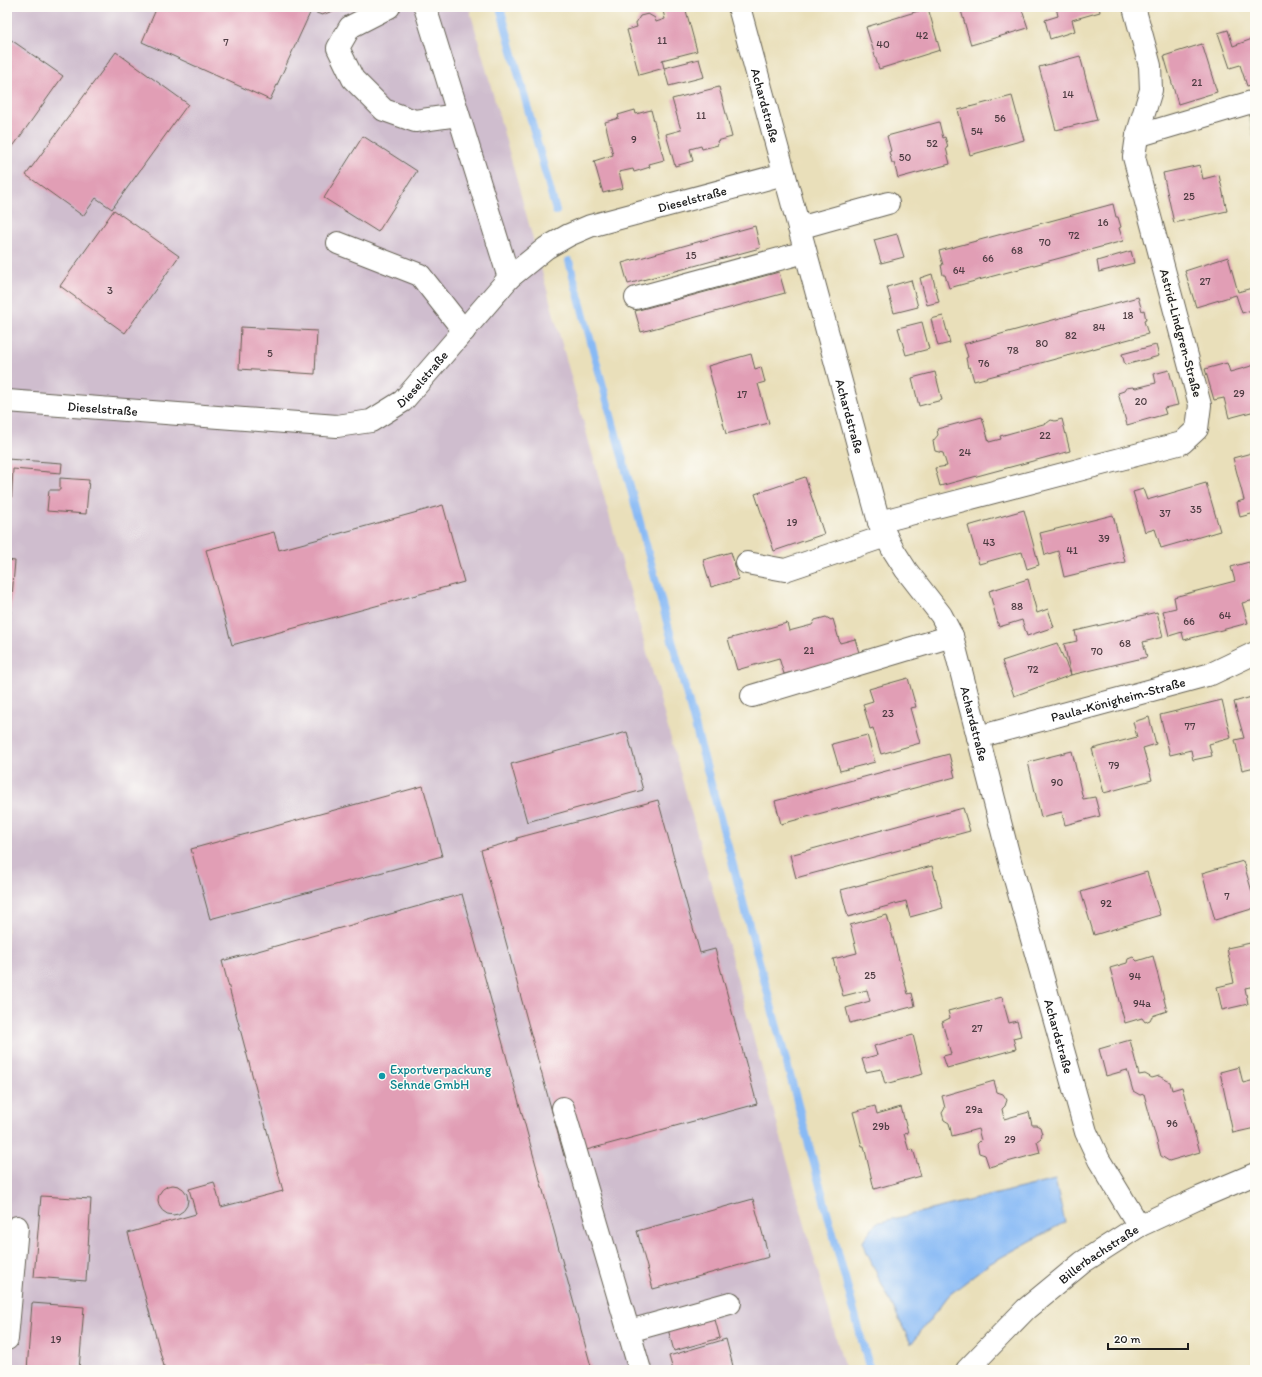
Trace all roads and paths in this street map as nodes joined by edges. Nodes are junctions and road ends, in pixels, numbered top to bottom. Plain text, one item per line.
1 (388, 7) edge
2 (425, 7) edge
3 (739, 7) edge
4 (1134, 7) edge
5 (1255, 101) edge
6 (458, 115) junction
7 (1137, 136) junction
8 (784, 174) junction
9 (888, 203) dead end
10 (799, 228) junction
11 (338, 243) dead end
12 (805, 252) junction
13 (509, 278) junction
14 (636, 298) dead end
15 (464, 331) junction
16 (7, 401) edge
17 (882, 529) junction
18 (747, 563) dead end
19 (952, 636) junction
20 (1255, 653) edge
21 (752, 696) dead end
22 (978, 737) junction
23 (563, 1108) dead end
24 (1255, 1174) edge
25 (1139, 1226) junction
26 (17, 1227) dead end
27 (730, 1303) dead end
28 (629, 1331) junction
29 (7, 1339) edge
30 (640, 1370) edge
31 (967, 1370) edge

1 - 6 street
2 - 6 street
3 - 8 street, Achardstraße
4 - 7 street, Astrid-Lindgren-Straße
5 - 7 street
6 - 13 street
7 - 17 street, Astrid-Lindgren-Straße
8 - 10 street, Achardstraße
8 - 13 street, Dieselstraße
9 - 10 street
10 - 12 street, Achardstraße
11 - 15 street
12 - 14 street
12 - 17 street, Achardstraße
13 - 15 street, Dieselstraße
15 - 16 street, Dieselstraße
17 - 18 street, Astrid-Lindgren-Straße
17 - 19 street, Achardstraße
19 - 21 street
19 - 22 street, Achardstraße
20 - 22 street, Paula-Königheim-Straße
22 - 25 street, Achardstraße
23 - 28 street
24 - 25 street, Billerbachstraße
25 - 31 street, Billerbachstraße
26 - 29 street
27 - 28 street
28 - 30 street

